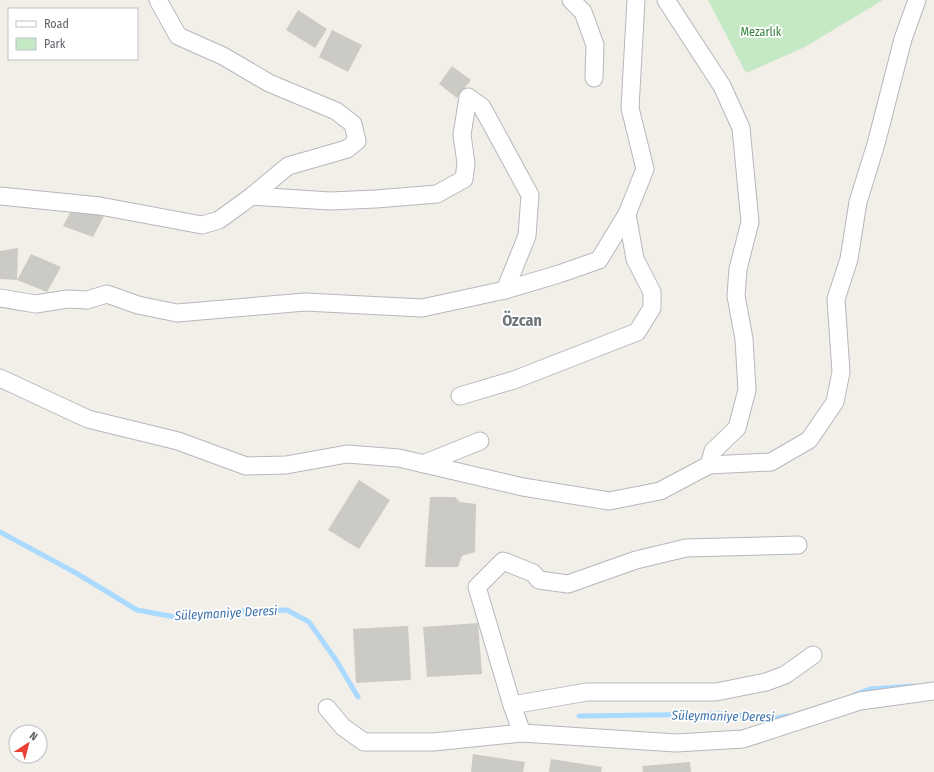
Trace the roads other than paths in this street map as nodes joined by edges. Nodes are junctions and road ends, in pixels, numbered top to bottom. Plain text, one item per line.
1 (158, 0) edge
2 (571, 0) edge
3 (636, 0) edge
4 (666, 0) edge
5 (917, 0) edge
6 (594, 78) dead end
7 (0, 196) edge
8 (252, 196) junction
9 (627, 214) junction
10 (505, 290) junction
11 (0, 298) edge
12 (0, 378) edge
13 (460, 396) dead end
14 (480, 441) dead end
15 (423, 464) junction
16 (709, 465) junction
17 (798, 545) dead end
18 (813, 655) dead end
19 (934, 691) edge
20 (512, 705) junction
21 (327, 708) dead end
22 (522, 733) junction

1 - 8 street
2 - 6 street
3 - 9 street
4 - 16 street
5 - 16 street
7 - 8 street
8 - 10 street
9 - 10 street
9 - 13 street
10 - 11 street
12 - 15 street
14 - 15 street
15 - 16 street
17 - 20 street
18 - 20 street
19 - 22 street
20 - 22 street
21 - 22 street

